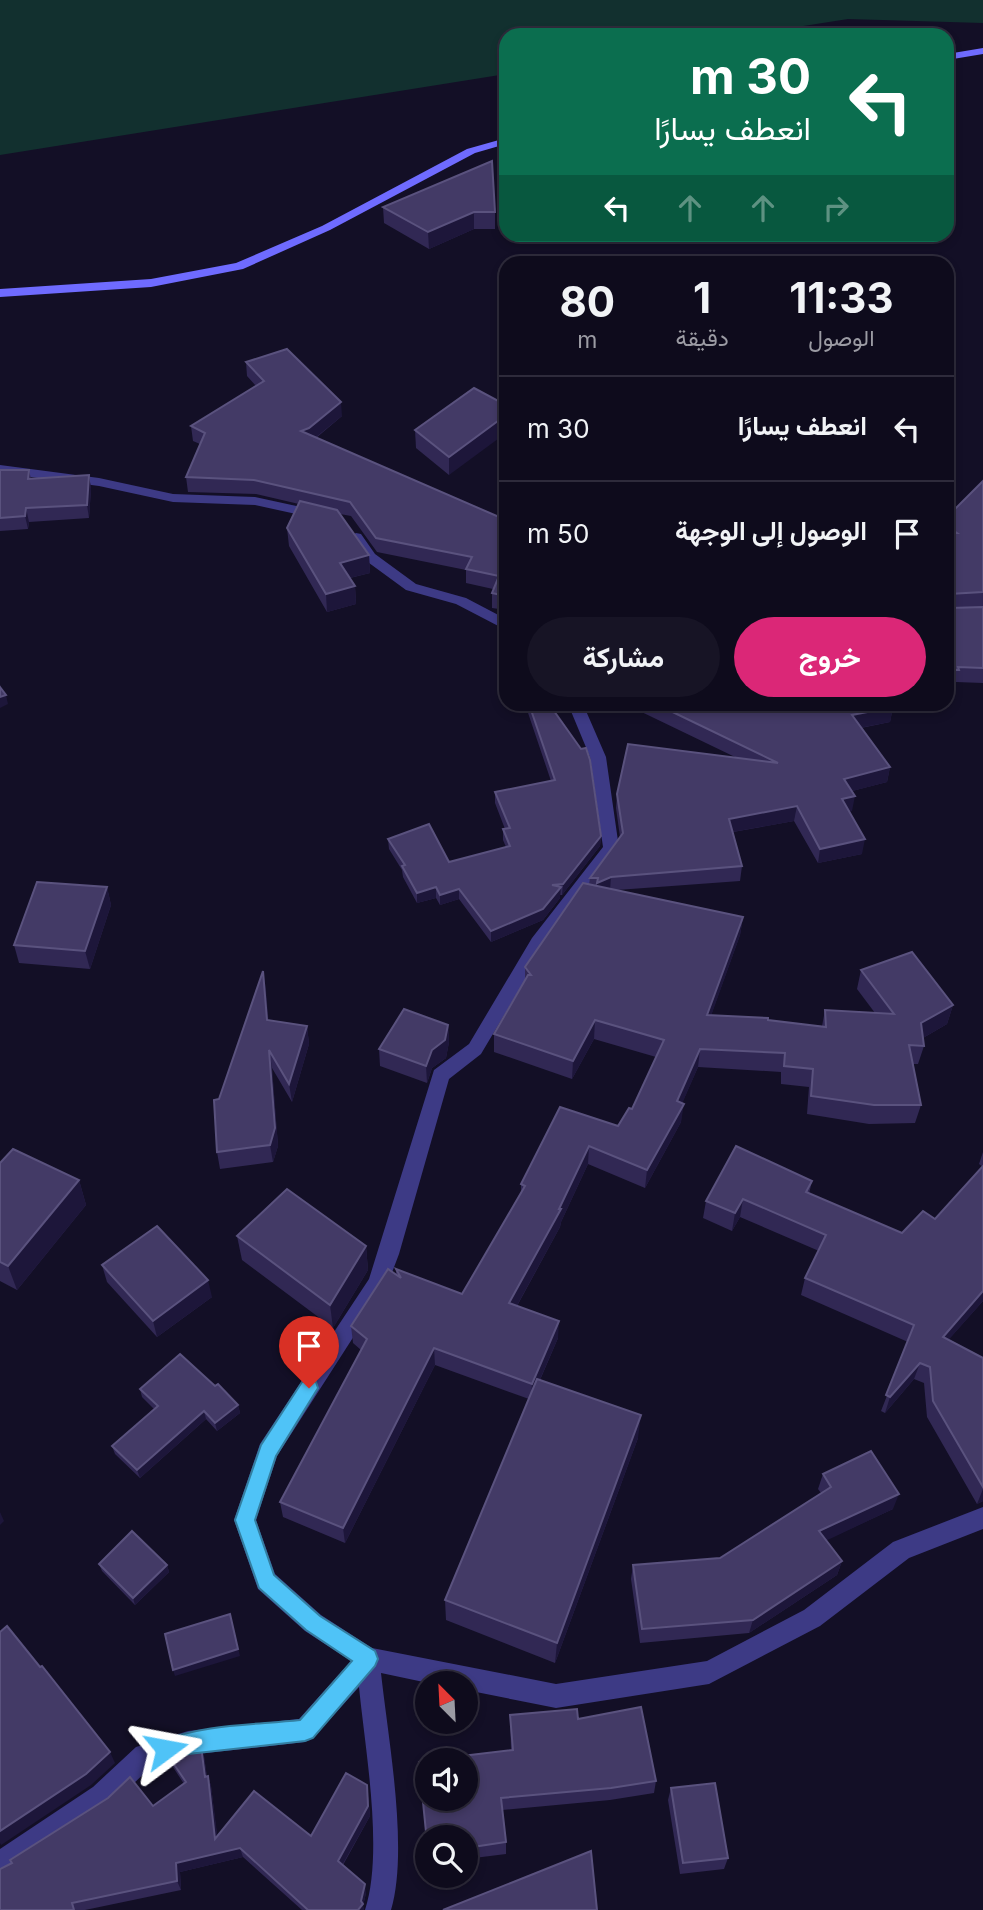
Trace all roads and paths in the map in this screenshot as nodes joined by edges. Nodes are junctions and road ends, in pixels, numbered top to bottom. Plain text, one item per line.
1 (983, 51) edge
2 (954, 56) edge
3 (499, 143) edge
4 (0, 293) edge
5 (0, 469) edge
6 (499, 621) edge
7 (579, 711) edge
8 (983, 1518) edge
9 (368, 1659) junction
10 (0, 1864) edge
11 (378, 1910) edge

1 - 2 main road
3 - 4 main road
5 - 6 street
7 - 9 street
8 - 9 street
9 - 10 street
9 - 11 street

